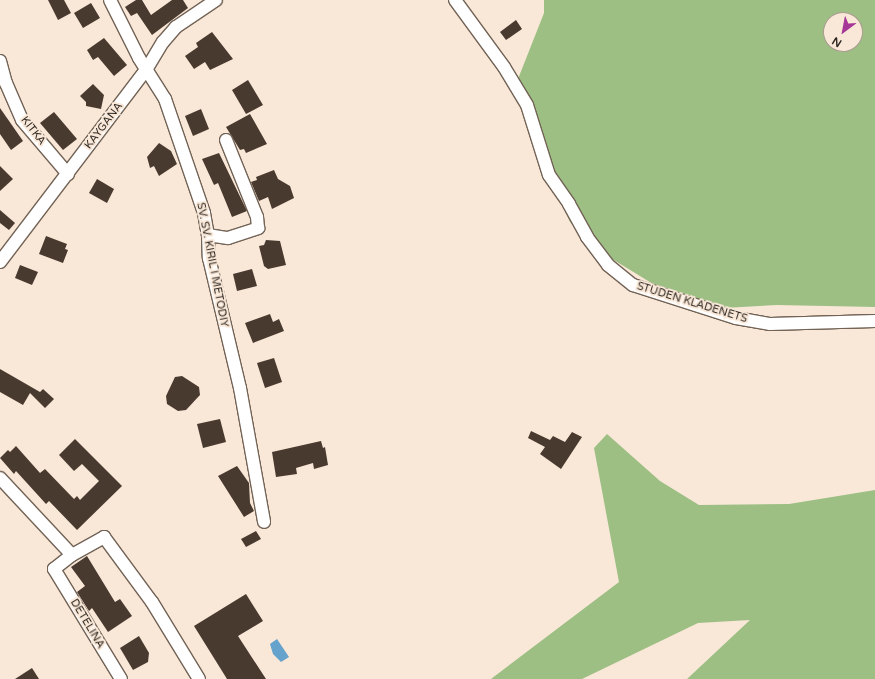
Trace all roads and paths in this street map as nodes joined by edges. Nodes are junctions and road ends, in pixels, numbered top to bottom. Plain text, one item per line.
1 (110, 0) edge
2 (216, 0) edge
3 (455, 0) edge
4 (0, 61) edge
5 (146, 70) junction
6 (226, 140) dead end
7 (68, 174) junction
8 (208, 235) junction
9 (0, 262) edge
10 (875, 321) edge
11 (0, 478) edge
12 (264, 522) dead end
13 (72, 555) junction
14 (121, 679) edge
15 (198, 679) edge

1 - 5 street, SV. SV. KIRIL I METODIY
2 - 5 street, KAYGANA
3 - 10 street, STUDEN KLADENETS
4 - 7 street, KITKA
5 - 7 street, KAYGANA
5 - 8 street, SV. SV. KIRIL I METODIY
6 - 8 street
7 - 9 street, KAYGANA
8 - 12 street, SV. SV. KIRIL I METODIY
11 - 13 street
13 - 14 street, DETELINA
13 - 15 street

